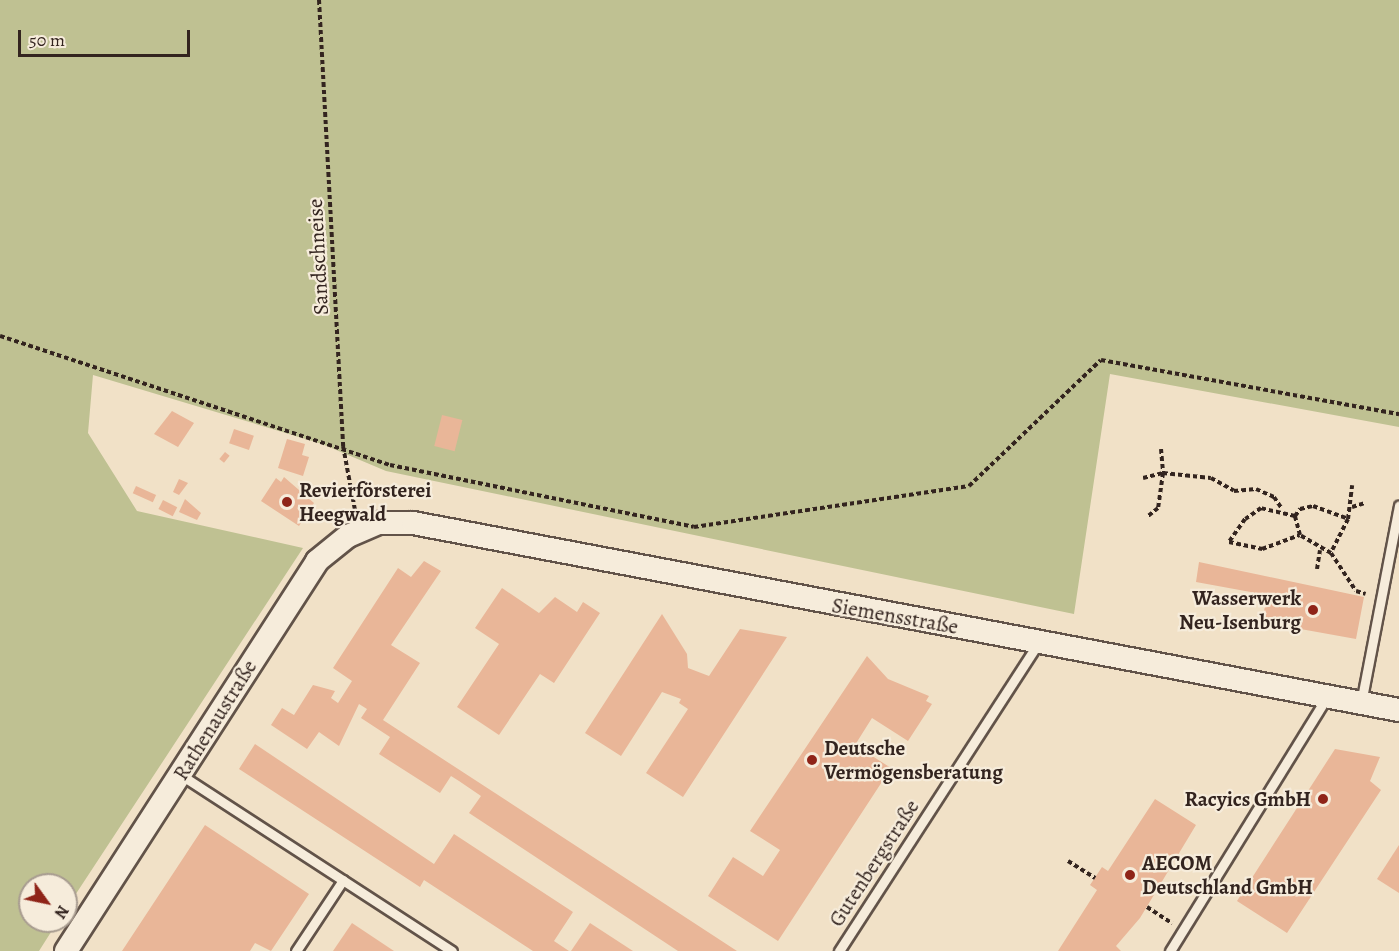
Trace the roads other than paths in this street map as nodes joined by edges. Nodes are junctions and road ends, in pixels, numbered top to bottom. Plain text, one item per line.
1 (1399, 506) edge
2 (391, 522) joint
3 (1038, 643) junction
4 (1327, 696) junction
5 (1361, 703) junction
6 (1399, 710) edge
7 (181, 775) junction
8 (343, 880) junction
9 (66, 951) edge
10 (296, 951) edge
11 (452, 951) edge
12 (839, 951) edge
13 (1170, 951) edge

1 - 5 lane
2 - 3 street, Siemensstraße
2 - 7 street, Rathenaustraße
3 - 4 street, Siemensstraße
3 - 12 lane, Gutenbergstraße
4 - 5 street, Siemensstraße
4 - 13 lane
5 - 6 street, Siemensstraße
7 - 8 lane
7 - 9 street, Rathenaustraße
8 - 10 lane
8 - 11 lane

